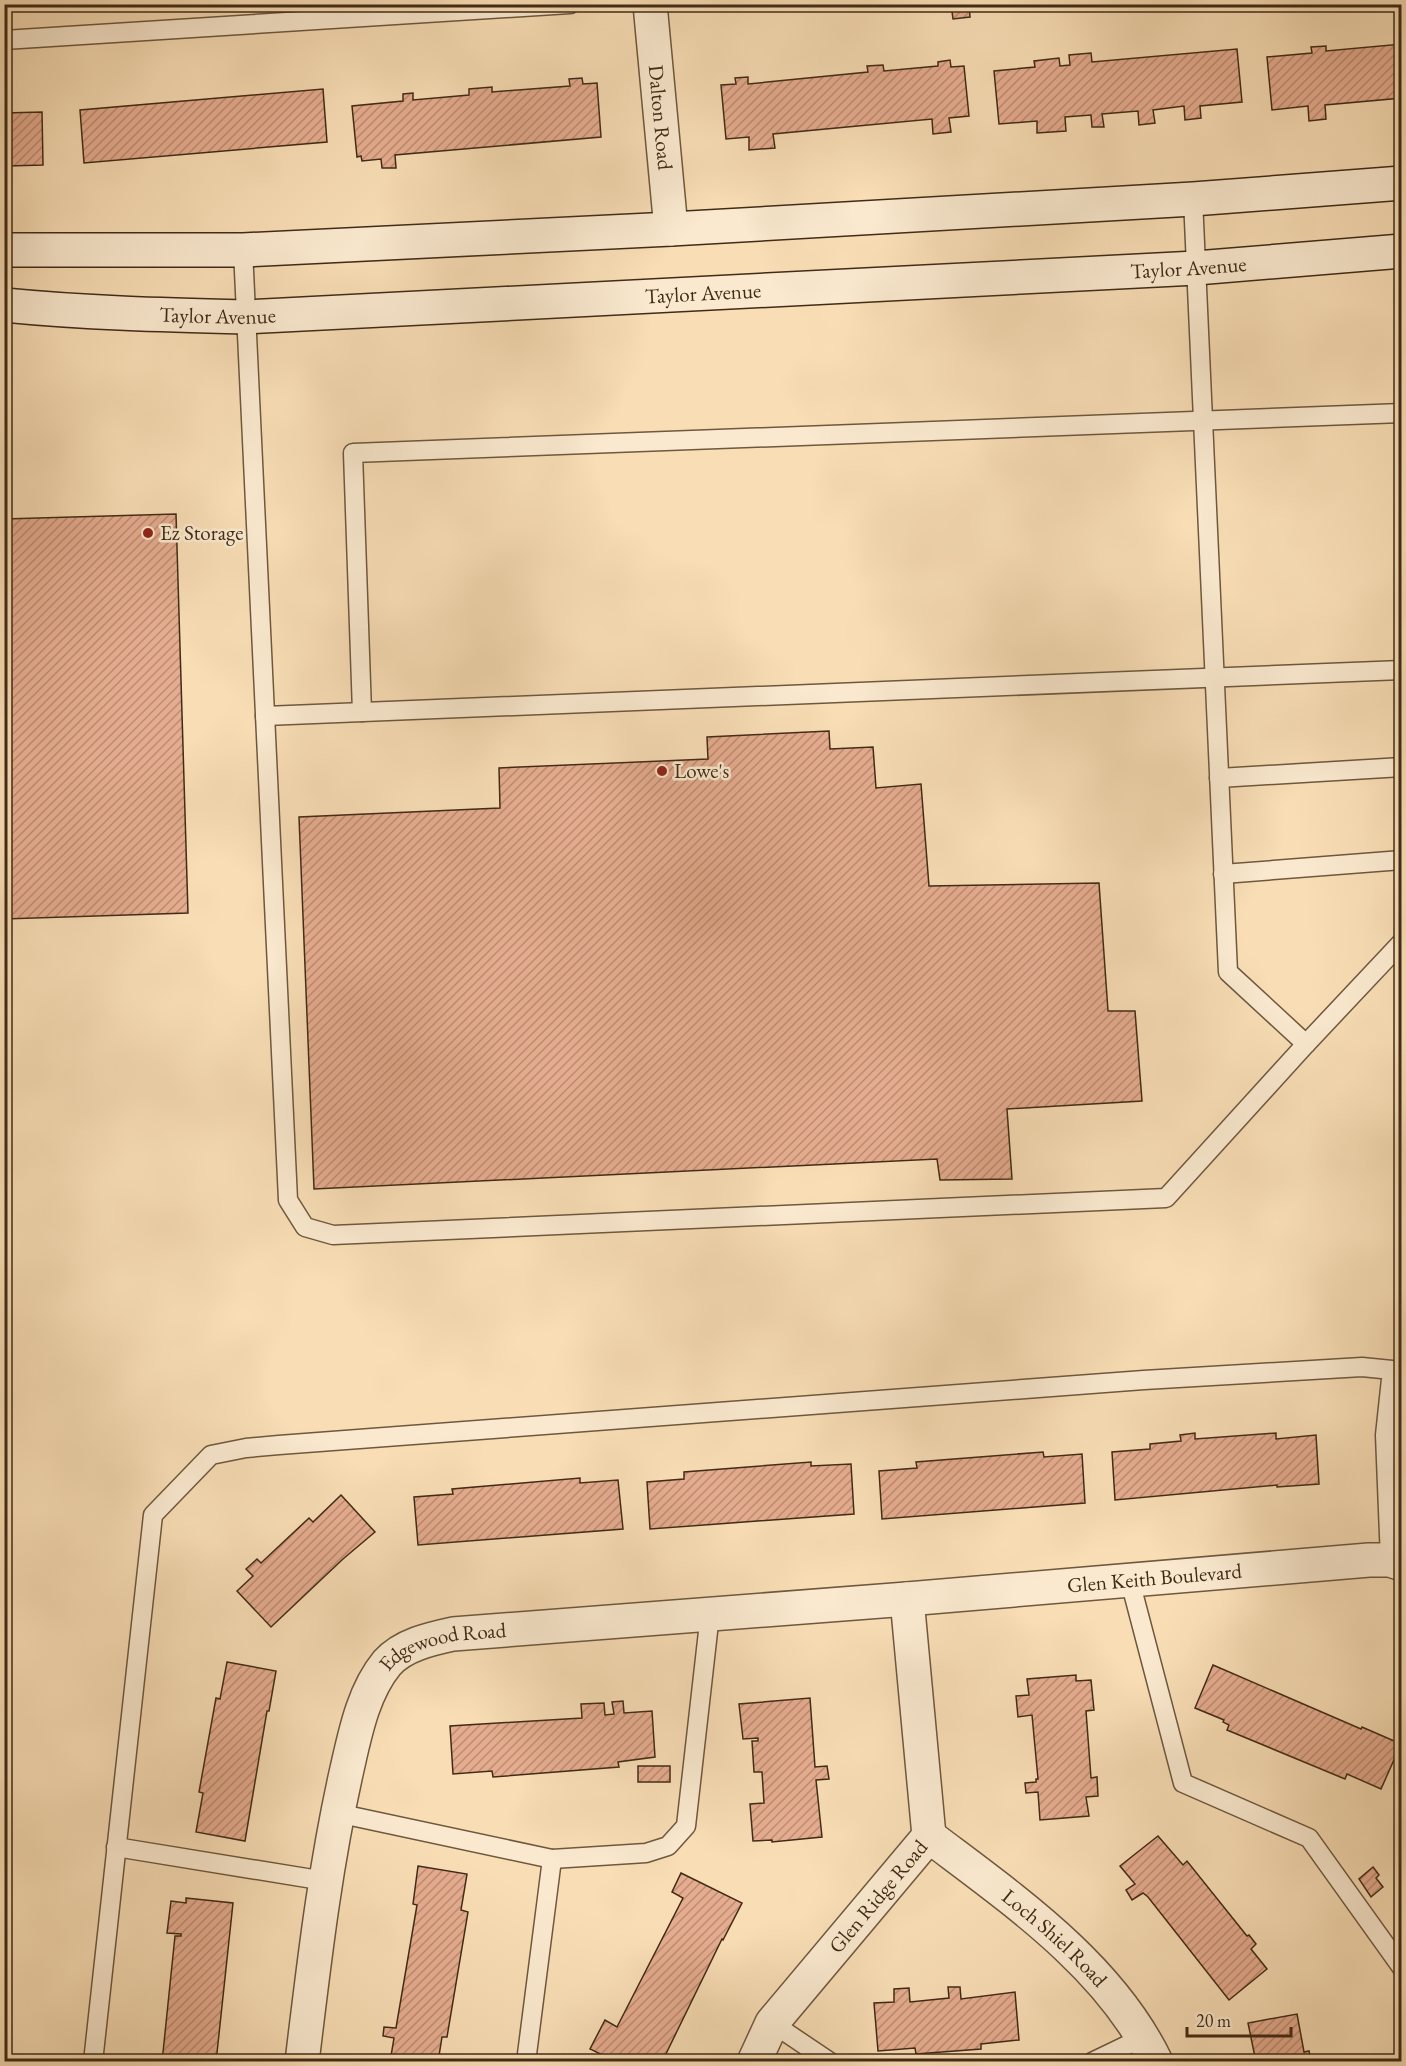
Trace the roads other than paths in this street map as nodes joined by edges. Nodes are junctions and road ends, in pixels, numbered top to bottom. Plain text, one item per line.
1 (570, 4) edge
2 (650, 4) edge
3 (4, 40) edge
4 (1401, 183) edge
5 (1193, 199) junction
6 (671, 229) junction
7 (4, 250) edge
8 (243, 250) junction
9 (1401, 251) edge
10 (1196, 268) junction
11 (4, 306) edge
12 (246, 317) junction
13 (1401, 413) edge
14 (1202, 421) junction
15 (1401, 670) edge
16 (1215, 677) junction
17 (362, 712) junction
18 (265, 716) junction
19 (1401, 767) edge
20 (1219, 778) junction
21 (1401, 860) edge
22 (1223, 874) junction
23 (1401, 942) edge
24 (1306, 1044) junction
25 (1396, 1562) edge
26 (1130, 1581) junction
27 (907, 1599) junction
28 (710, 1614) junction
29 (337, 1813) junction
30 (929, 1836) junction
31 (116, 1847) junction
32 (552, 1860) junction
33 (325, 1881) junction
34 (1401, 1968) edge
35 (772, 2024) junction
36 (1150, 2049) edge
37 (93, 2061) edge
38 (302, 2061) edge
39 (526, 2061) edge
40 (754, 2061) edge
41 (830, 2061) edge
42 (1092, 2061) edge

1 - 3 lane
2 - 6 main road, Dalton Road
4 - 5 main road
5 - 6 main road
5 - 10 lane
6 - 8 main road
7 - 8 main road
8 - 12 lane
9 - 10 main road, Taylor Avenue
10 - 12 main road, Taylor Avenue
10 - 14 lane
11 - 12 main road, Taylor Avenue
12 - 18 lane
13 - 14 lane
14 - 16 lane
14 - 17 lane
15 - 16 lane
16 - 17 lane
16 - 20 lane
17 - 18 lane
18 - 24 lane
19 - 20 lane
20 - 22 lane
21 - 22 lane
22 - 24 lane
23 - 24 lane
25 - 26 main road, Glen Keith Boulevard
25 - 31 lane
26 - 27 main road, Glen Keith Boulevard
26 - 34 lane
27 - 28 main road, Edgewood Road
27 - 30 main road, Glen Ridge Road
28 - 29 main road, Edgewood Road
28 - 32 lane
29 - 32 lane
29 - 33 main road, Edgewood Road
30 - 35 main road, Glen Ridge Road
30 - 36 main road, Loch Shiel Road
31 - 33 lane
31 - 37 lane
32 - 39 lane
33 - 38 main road, Edgewood Road
35 - 40 main road, Glen Ridge Road
35 - 41 lane
36 - 42 lane

